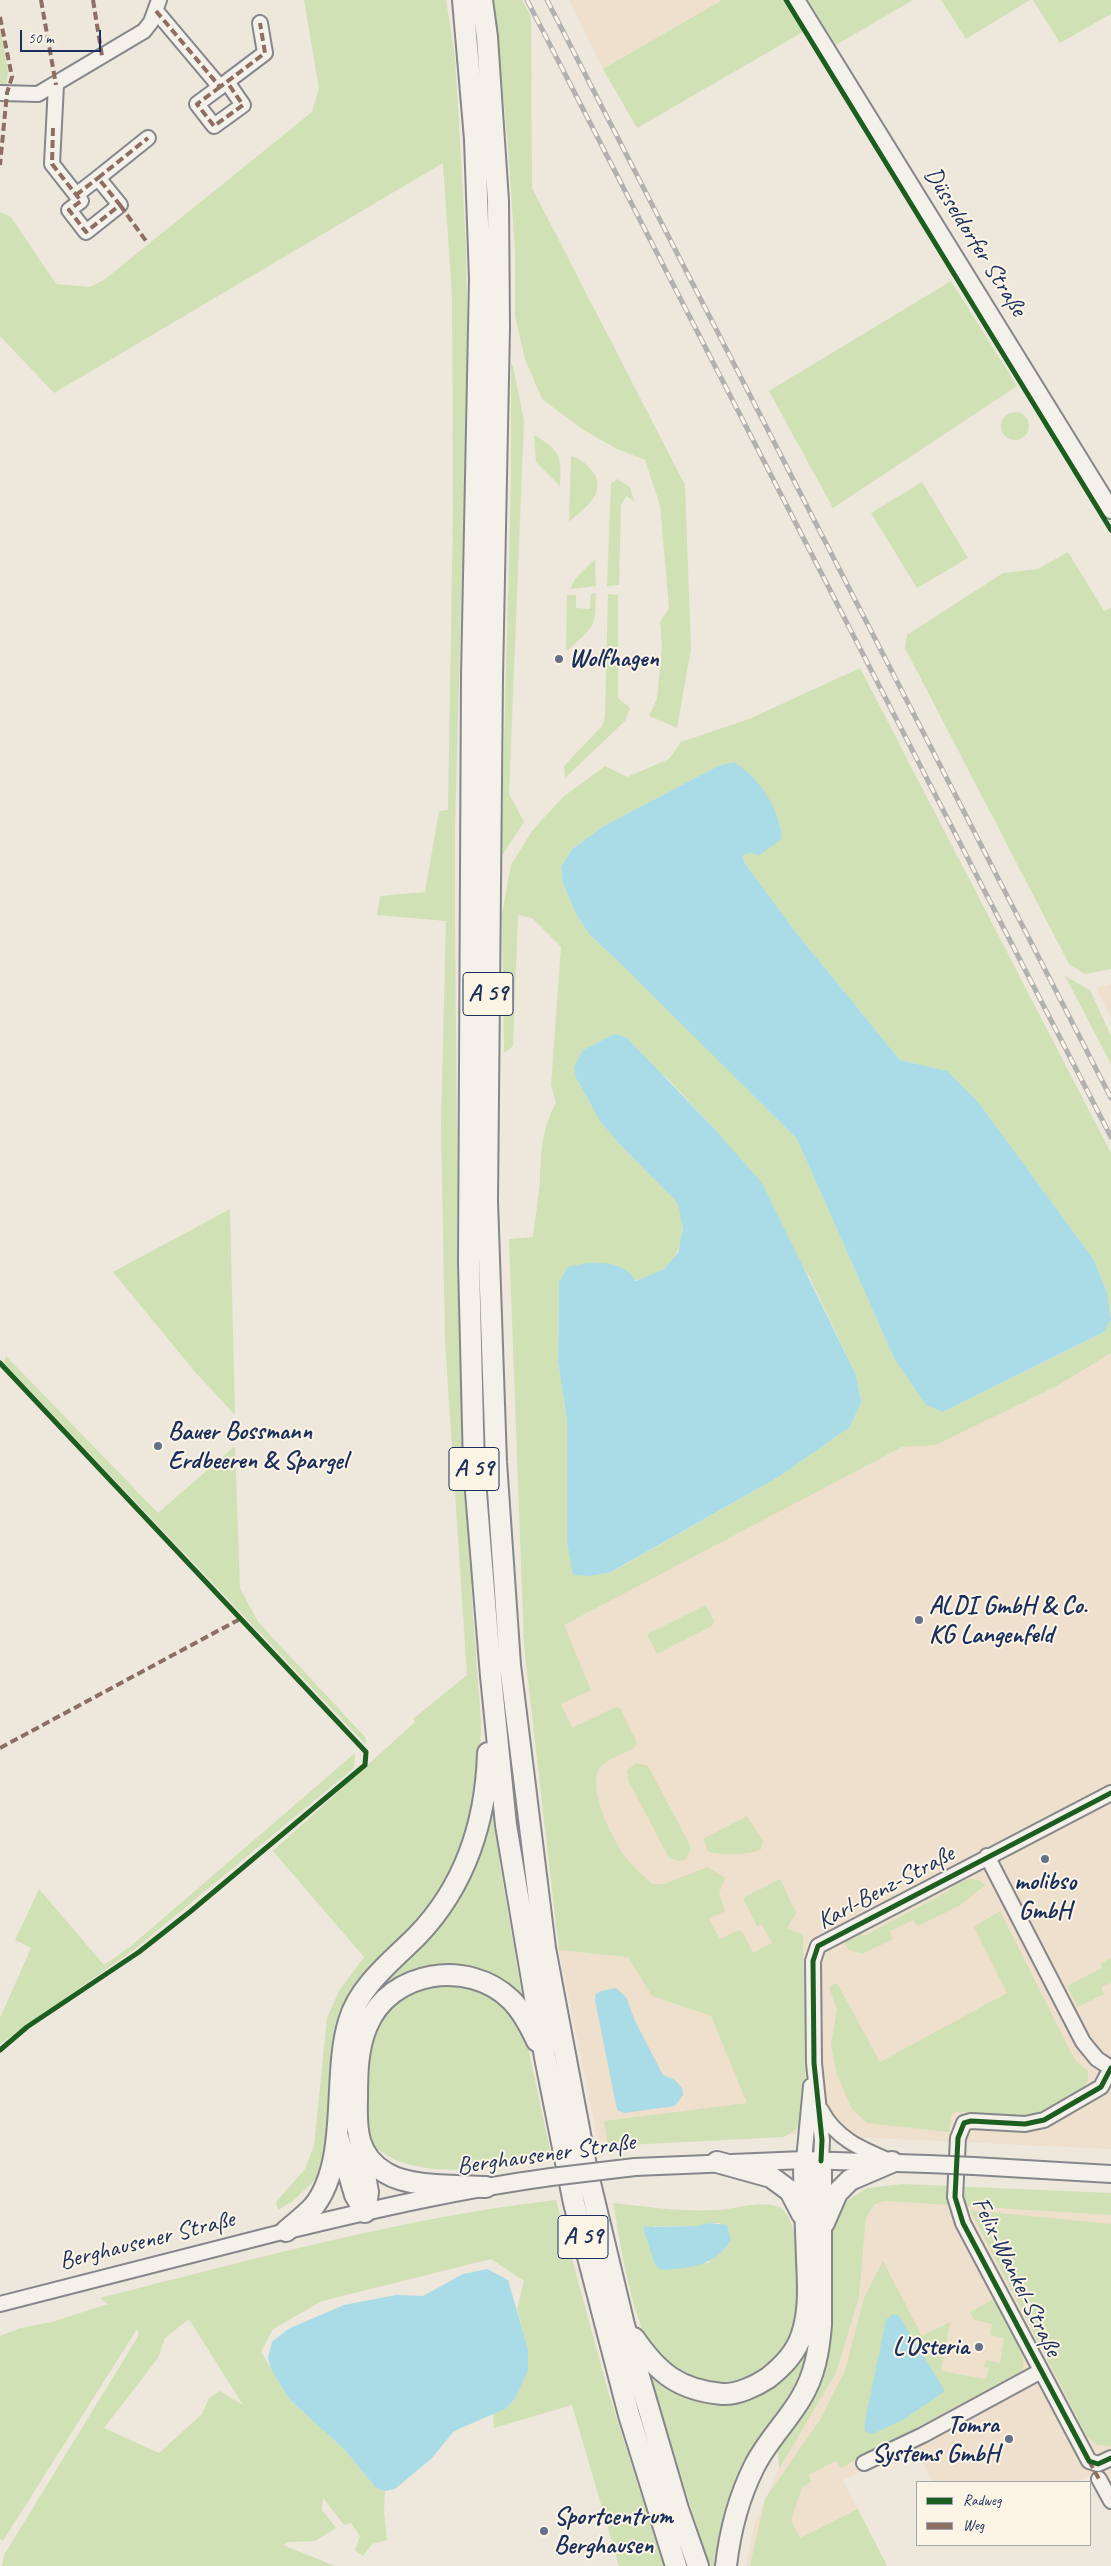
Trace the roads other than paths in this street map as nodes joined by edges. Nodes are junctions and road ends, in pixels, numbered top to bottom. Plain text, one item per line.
1 (463, 0) edge
2 (482, 0) edge
3 (796, 0) edge
4 (158, 6) edge
5 (260, 23) dead end
6 (477, 38) junction
7 (56, 85) junction
8 (3, 93) edge
9 (148, 138) dead end
10 (98, 178) junction
11 (76, 195) junction
12 (1111, 510) edge
13 (490, 1676) junction
14 (1111, 1793) edge
15 (987, 1856) junction
16 (545, 2057) junction
17 (814, 2063) junction
18 (1111, 2068) edge
19 (819, 2107) junction
20 (338, 2135) junction
21 (360, 2147) junction
22 (813, 2160) junction
23 (718, 2162) junction
24 (892, 2162) junction
25 (1111, 2174) edge
26 (486, 2186) junction
27 (365, 2212) junction
28 (813, 2227) junction
29 (286, 2231) junction
30 (0, 2304) edge
31 (624, 2325) junction
32 (1041, 2371) junction
33 (1111, 2458) edge
34 (864, 2463) dead end
35 (1098, 2479) dead end
36 (1111, 2501) edge
37 (676, 2566) edge
38 (698, 2566) edge
39 (726, 2566) edge

1 - 6 highway, A 59
2 - 6 highway, A 59
3 - 12 main road, Düsseldorfer Straße
4 - 5 street
4 - 7 street
6 - 13 highway, A 59
6 - 31 highway, A 59
7 - 8 street
7 - 11 street
9 - 10 street
10 - 11 street
10 - 11 street
13 - 16 highway, A 59
13 - 20 highway
14 - 15 street, Karl-Benz-Straße
15 - 17 street, Karl-Benz-Straße
15 - 18 street, Karl-Benz-Straße
16 - 21 highway
16 - 37 highway, A 59
17 - 19 street, Karl-Benz-Straße
17 - 22 street, Karl-Benz-Straße
18 - 32 street, Felix-Wankel-Straße
19 - 22 street, Karl-Benz-Straße
19 - 24 street, Karl-Benz-Straße
20 - 27 highway
20 - 29 highway
21 - 26 highway
21 - 27 highway
22 - 23 main road, Berghausener Straße
22 - 24 main road, Berghausener Straße
22 - 28 highway
23 - 26 main road, Berghausener Straße, bridge
23 - 28 highway
24 - 25 main road, Berghausener Straße, bridge
24 - 28 highway
26 - 27 main road, Berghausener Straße
27 - 29 main road, Berghausener Straße
28 - 31 highway
28 - 39 highway
29 - 30 street, Berghausener Straße
31 - 38 highway, A 59
32 - 33 street, Felix-Wankel-Straße
32 - 34 street, Felix-Wankel-Straße
35 - 36 street

